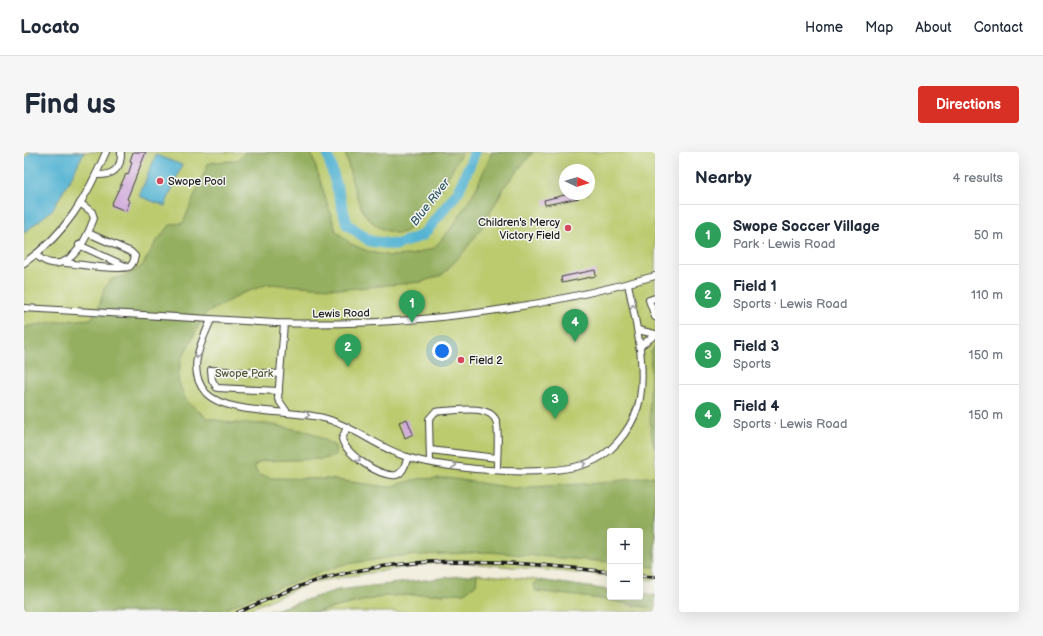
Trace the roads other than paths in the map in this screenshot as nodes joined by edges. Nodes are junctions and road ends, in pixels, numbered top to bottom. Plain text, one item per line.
1 (106, 152) edge
2 (121, 152) edge
3 (96, 175) junction
4 (80, 203) junction
5 (88, 233) junction
6 (79, 245) junction
7 (36, 255) junction
8 (24, 263) edge
9 (65, 263) junction
10 (128, 267) junction
11 (655, 276) edge
12 (628, 284) junction
13 (655, 298) edge
14 (24, 308) edge
15 (655, 317) edge
16 (211, 320) junction
17 (284, 324) junction
18 (638, 330) junction
19 (655, 334) edge
20 (639, 347) junction
21 (280, 374) junction
22 (279, 391) junction
23 (287, 412) junction
24 (347, 426) junction
25 (430, 450) junction
26 (408, 457) junction
27 (497, 458) junction
28 (430, 462) junction
29 (497, 470) junction

1 - 3 street
2 - 3 street
3 - 4 street
4 - 5 street
4 - 7 street
5 - 6 street
5 - 10 street
6 - 9 street
6 - 10 street
7 - 8 street
7 - 9 street
9 - 10 street
11 - 12 street, Lewis Road
12 - 17 street, Lewis Road
18 -> 12 street
13 - 15 street
14 - 16 street, Lewis Road
16 - 17 street, Lewis Road
16 -> 23 street
17 - 21 street
18 - 19 street
18 - 20 street
19 - 20 street
29 -> 20 street
21 - 22 street
21 - 22 street
22 - 23 street
23 -> 24 street
24 - 26 street
24 -> 26 street
25 - 27 street
25 - 27 street
25 - 28 street
26 - 28 street
27 - 29 street
28 -> 29 street

